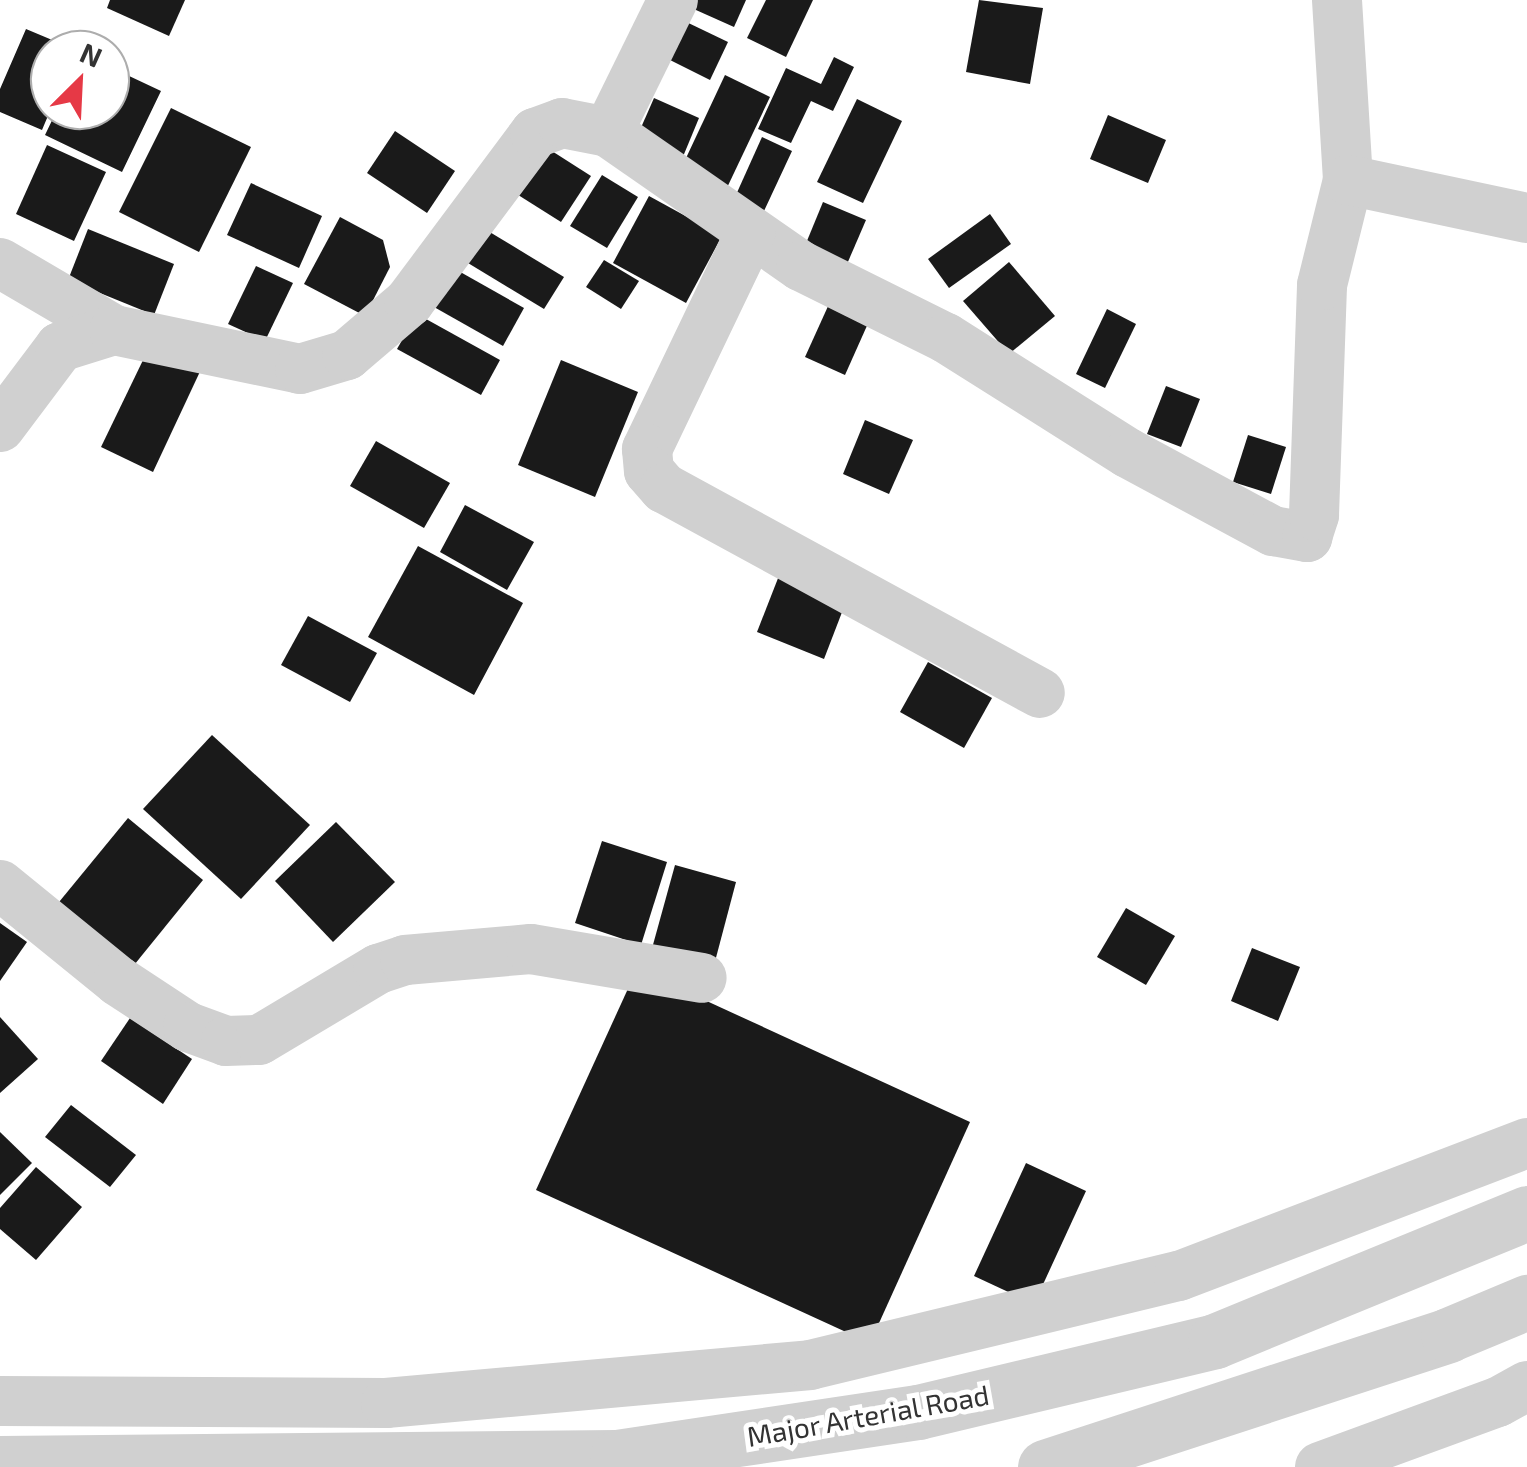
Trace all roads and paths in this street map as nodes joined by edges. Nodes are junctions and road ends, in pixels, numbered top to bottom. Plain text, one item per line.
1 (674, 0) edge
2 (1337, 0) edge
3 (608, 132) junction
4 (1348, 180) junction
5 (1527, 218) edge
6 (751, 232) junction
7 (0, 263) edge
8 (114, 330) junction
9 (0, 428) edge
10 (1040, 692) dead end
11 (0, 886) edge
12 (702, 978) dead end
13 (1527, 1143) edge
14 (1527, 1213) edge
15 (1527, 1302) edge
16 (1527, 1386) edge
17 (0, 1401) edge
18 (0, 1463) edge
19 (1325, 1466) edge
20 (1045, 1467) edge

1 - 3 street
2 - 4 street
3 - 6 street
3 - 8 street
4 - 5 street
4 - 6 street
6 - 10 street
7 - 8 street
8 - 9 street
11 - 12 street
13 - 17 street
14 - 18 street, Major Arterial Road
15 - 20 street
16 - 19 street

